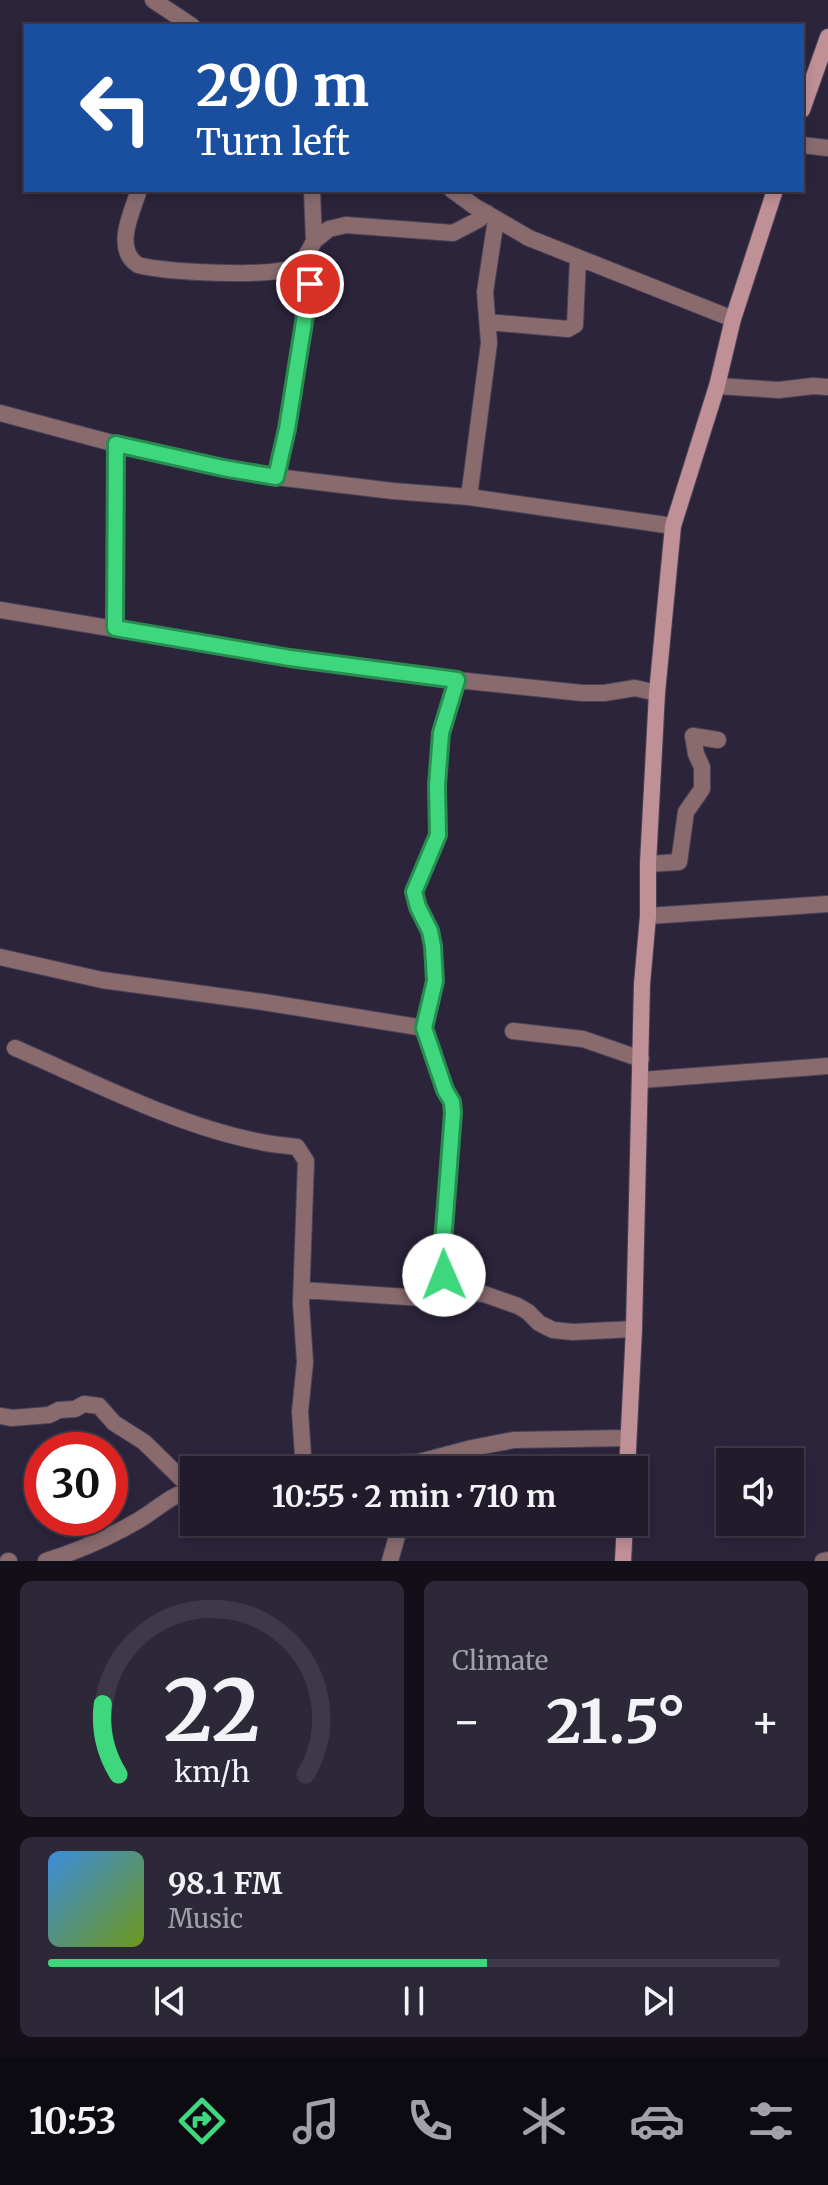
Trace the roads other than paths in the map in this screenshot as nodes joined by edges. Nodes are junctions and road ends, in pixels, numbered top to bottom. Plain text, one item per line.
1 (153, 0) edge
2 (189, 24) edge
3 (828, 37) edge
4 (804, 104) edge
5 (804, 145) edge
6 (828, 148) edge
7 (138, 192) edge
8 (312, 192) edge
9 (455, 192) edge
10 (774, 192) edge
11 (491, 216) junction
12 (312, 245) junction
13 (578, 258) junction
14 (284, 270) junction
15 (310, 284) junction
16 (733, 319) junction
17 (488, 322) junction
18 (717, 386) junction
19 (828, 387) edge
20 (0, 413) edge
21 (116, 444) junction
22 (276, 477) junction
23 (469, 497) junction
24 (673, 526) junction
25 (0, 610) edge
26 (115, 628) junction
27 (457, 680) junction
28 (657, 693) junction
29 (718, 740) dead end
30 (648, 864) junction
31 (828, 904) edge
32 (648, 916) junction
33 (0, 957) edge
34 (424, 1028) junction
35 (513, 1031) dead end
36 (15, 1048) dead end
37 (641, 1059) junction
38 (828, 1066) edge
39 (641, 1080) junction
40 (302, 1290) junction
41 (447, 1295) junction
42 (634, 1329) junction
43 (0, 1416) edge
44 (628, 1438) junction
45 (303, 1456) edge
46 (448, 1456) edge
47 (627, 1456) edge
48 (180, 1477) edge
49 (180, 1493) edge
50 (397, 1536) edge
51 (624, 1536) edge
52 (46, 1561) edge
53 (390, 1561) edge
54 (623, 1561) edge

1 - 2 street
3 - 4 main road
5 - 6 street
7 - 14 street
8 - 12 street
9 - 11 street
10 - 16 main road
11 - 12 street
11 - 13 street
11 - 17 street
12 - 14 street
12 - 15 street
13 - 16 street
13 - 17 street
14 - 15 street
15 - 22 street
16 - 18 main road
17 - 23 street
18 - 19 street
18 - 24 main road
20 - 21 street
21 - 22 street
21 - 26 street
22 - 23 street
23 - 24 street
24 - 28 main road
25 - 26 street
26 - 27 street
27 - 28 street
27 - 34 street
28 - 30 main road
29 - 30 street
30 - 32 main road
31 - 32 street
32 - 37 main road
33 - 34 street
34 - 41 street
35 - 37 street
36 - 40 street
37 - 39 main road
38 - 39 street
39 - 42 main road
40 - 41 street
40 - 45 street
41 - 42 street
42 - 44 main road
43 - 48 street
44 - 46 street
44 - 47 main road
49 - 52 street
50 - 53 street
51 - 54 main road

